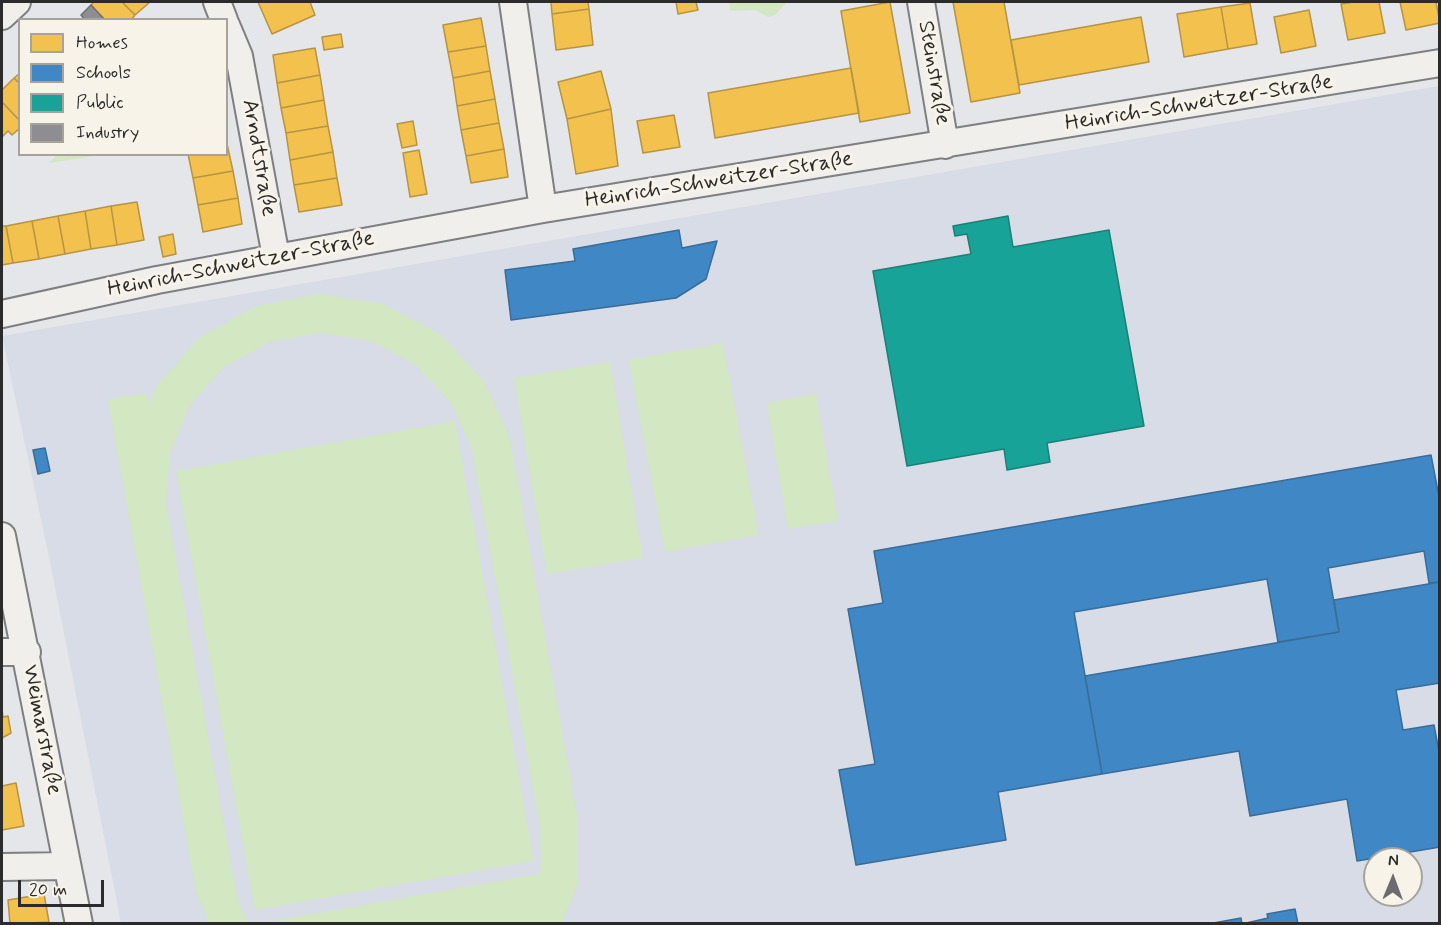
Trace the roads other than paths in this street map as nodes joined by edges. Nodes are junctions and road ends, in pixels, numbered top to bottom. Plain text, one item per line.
1 (17, 2) edge
2 (217, 2) edge
3 (513, 2) edge
4 (921, 2) edge
5 (2, 16) edge
6 (223, 18) edge
7 (228, 30) edge
8 (1440, 63) edge
9 (945, 145) junction
10 (543, 209) junction
11 (276, 257) junction
12 (2, 314) edge
13 (2, 536) edge
14 (2, 652) edge
15 (27, 652) junction
16 (67, 866) junction
17 (2, 867) edge
18 (79, 924) edge

1 - 5 street
2 - 6 street
3 - 10 street
4 - 9 street, Steinstraße
7 - 11 street, Arndtstraße
8 - 9 street, Heinrich-Schweitzer-Straße
9 - 10 street, Heinrich-Schweitzer-Straße
10 - 11 street, Heinrich-Schweitzer-Straße
11 - 12 street, Heinrich-Schweitzer-Straße
13 - 15 street, Weimarstraße
14 - 15 street
15 - 16 street, Weimarstraße
16 - 17 street
16 - 18 street, Weimarstraße

